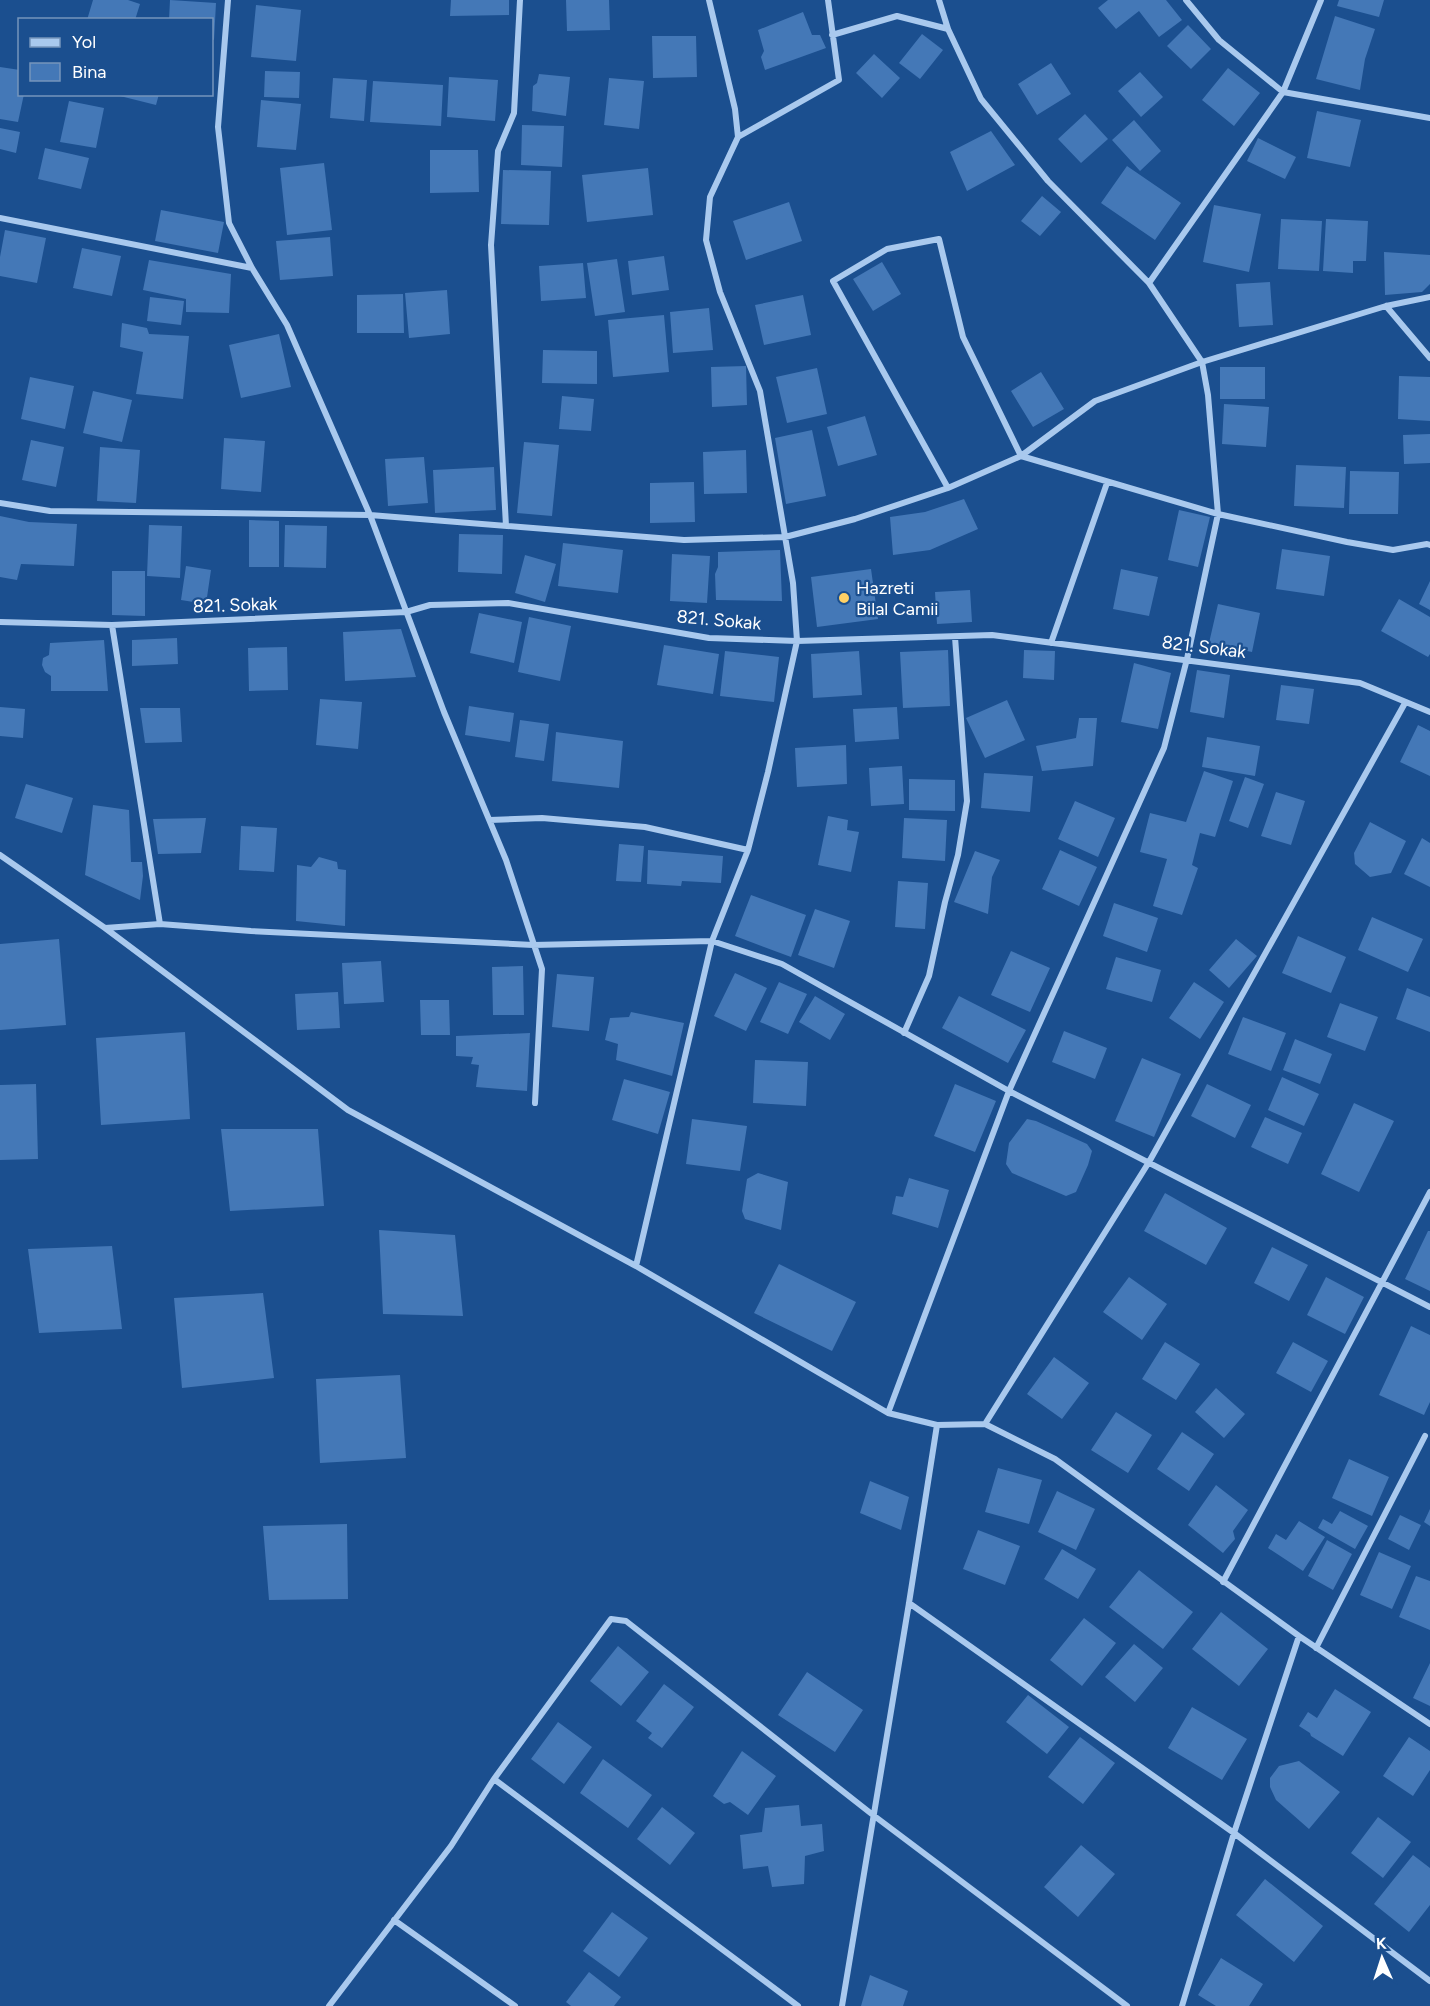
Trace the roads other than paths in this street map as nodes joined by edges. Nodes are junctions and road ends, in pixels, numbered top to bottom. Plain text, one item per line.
1 (228, 0) edge
2 (520, 0) edge
3 (709, 0) edge
4 (828, 0) edge
5 (939, 0) edge
6 (1186, 0) edge
7 (1321, 0) edge
8 (948, 29) junction
9 (832, 35) junction
10 (1282, 92) junction
11 (1430, 118) edge
12 (738, 137) junction
13 (0, 218) edge
14 (252, 268) junction
15 (1149, 283) junction
16 (1430, 297) edge
17 (1386, 306) junction
18 (1430, 358) edge
19 (1202, 362) junction
20 (1021, 456) junction
21 (1107, 483) junction
22 (948, 488) junction
23 (0, 504) edge
24 (1218, 514) junction
25 (370, 515) junction
26 (506, 526) junction
27 (785, 537) junction
28 (1430, 545) edge
29 (406, 612) junction
30 (0, 622) edge
31 (112, 625) junction
32 (955, 637) junction
33 (797, 641) junction
34 (1051, 643) junction
35 (1187, 659) junction
36 (1405, 703) junction
37 (1430, 712) edge
38 (490, 820) junction
39 (748, 850) junction
40 (0, 855) edge
41 (160, 924) junction
42 (105, 928) junction
43 (712, 941) junction
44 (533, 945) junction
45 (904, 1033) junction
46 (1009, 1091) junction
47 (535, 1103) dead end
48 (1149, 1162) junction
49 (1430, 1192) edge
50 (636, 1266) junction
51 (1382, 1284) junction
52 (1430, 1307) edge
53 (888, 1413) junction
54 (986, 1424) junction
55 (937, 1425) junction
56 (1425, 1436) dead end
57 (1223, 1582) junction
58 (909, 1603) junction
59 (1299, 1636) junction
60 (1316, 1648) junction
61 (1430, 1724) edge
62 (494, 1779) junction
63 (873, 1815) junction
64 (1234, 1833) junction
65 (394, 1920) junction
66 (1430, 1981) edge
67 (329, 2006) edge
68 (515, 2006) edge
69 (798, 2006) edge
70 (842, 2006) edge
71 (1127, 2006) edge
72 (1182, 2006) edge

1 - 14 street
2 - 26 street
3 - 12 street
4 - 9 street
5 - 8 street
6 - 10 street
7 - 10 street
8 - 9 street
8 - 15 street
9 - 12 street
10 - 11 street
10 - 15 street
12 - 27 street
13 - 14 street
14 - 25 street
15 - 19 street
16 - 17 street
17 - 18 street
17 - 19 street
19 - 20 street
19 - 24 street
20 - 21 street
20 - 22 street
20 - 22 street
21 - 24 street
21 - 34 street
22 - 27 street
23 - 25 street
24 - 28 street
24 - 35 street
25 - 26 street
25 - 29 street
26 - 27 street
27 - 33 street
29 - 31 street, 821. Sokak
29 - 33 street, 821. Sokak
29 - 38 street
30 - 31 street, 821. Sokak
31 - 41 street
32 - 33 street, 821. Sokak
32 - 34 street, 821. Sokak
32 - 45 street
33 - 39 street
34 - 35 street, 821. Sokak
35 - 36 street, 821. Sokak
35 - 46 street
36 - 37 street, 821. Sokak
36 - 48 street
38 - 39 street
38 - 44 street
39 - 43 street
40 - 42 street
41 - 42 street
41 - 44 street
42 - 50 street
43 - 44 street
43 - 45 street
43 - 50 street
44 - 47 street
45 - 46 street
46 - 48 street
46 - 53 street
48 - 51 street
48 - 54 street
49 - 51 street
50 - 53 street
51 - 52 street
51 - 57 street
53 - 55 street
54 - 55 street
54 - 57 street
55 - 58 street
56 - 60 street
57 - 59 street
58 - 63 street
58 - 64 street
59 - 60 street
59 - 64 street
60 - 61 street
62 - 63 street
62 - 65 street
62 - 69 street
63 - 70 street
63 - 71 street
64 - 66 street
64 - 72 street
65 - 67 street
65 - 68 street

